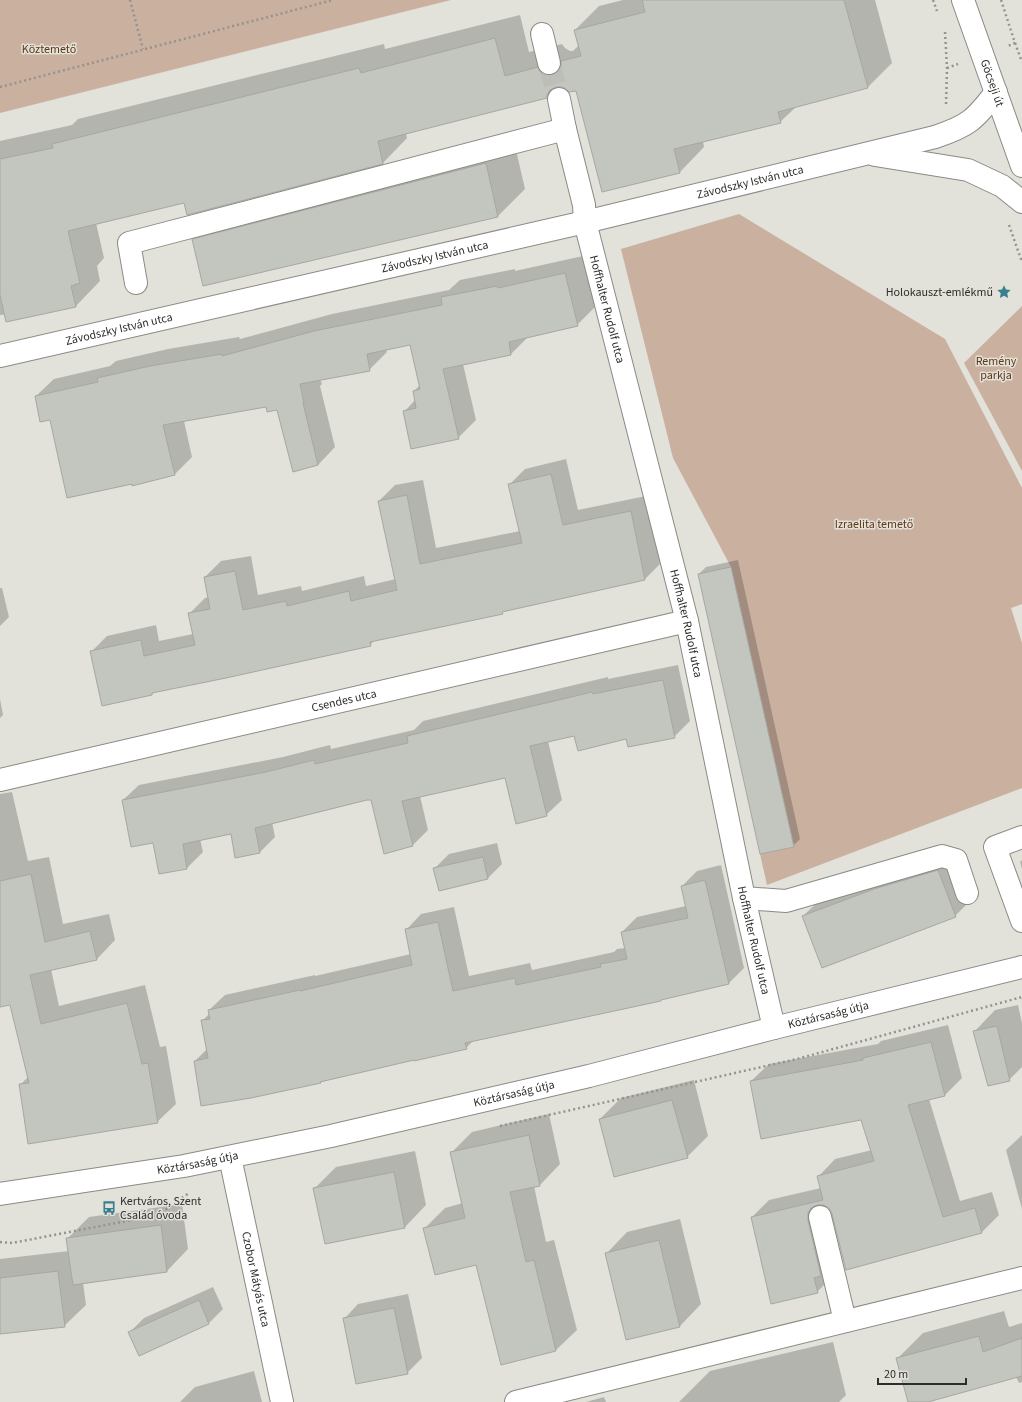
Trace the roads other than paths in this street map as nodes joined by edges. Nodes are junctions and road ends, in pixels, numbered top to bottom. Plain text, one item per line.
1 (963, 0) edge
2 (542, 34) dead end
3 (549, 63) tunnel mouth
4 (996, 92) junction
5 (559, 99) tunnel mouth
6 (565, 129) junction
7 (868, 154) junction
8 (1022, 166) edge
9 (1022, 202) edge
10 (586, 222) junction
11 (136, 283) dead end
12 (0, 356) edge
13 (687, 621) junction
14 (0, 780) edge
15 (1022, 837) edge
16 (967, 892) dead end
17 (744, 898) junction
18 (1022, 921) edge
19 (1022, 967) edge
20 (774, 1028) junction
21 (230, 1157) junction
22 (0, 1194) edge
23 (820, 1217) dead end
24 (1022, 1278) edge
25 (845, 1321) junction
26 (282, 1402) edge
27 (516, 1402) edge

1 - 4 street, Göcseji út
2 - 3 street
4 - 7 street, Závodszky István utca
4 - 8 street, Göcseji út
5 - 6 street, Hoffhalter Rudolf utca
6 - 10 street, Hoffhalter Rudolf utca
6 - 11 street
7 - 9 street, Závodszky István utca
7 - 10 street, Závodszky István utca
10 - 12 street, Závodszky István utca
10 - 13 street, Hoffhalter Rudolf utca
13 - 14 street, Csendes utca
13 - 17 street, Hoffhalter Rudolf utca
15 - 18 street
16 - 17 street
17 - 20 street, Hoffhalter Rudolf utca
19 - 20 street, Köztársaság útja
20 - 21 street, Köztársaság útja
21 - 22 street, Köztársaság útja
21 - 26 street, Czobor Mátyás utca
23 - 25 street
24 - 25 street
25 - 27 street

